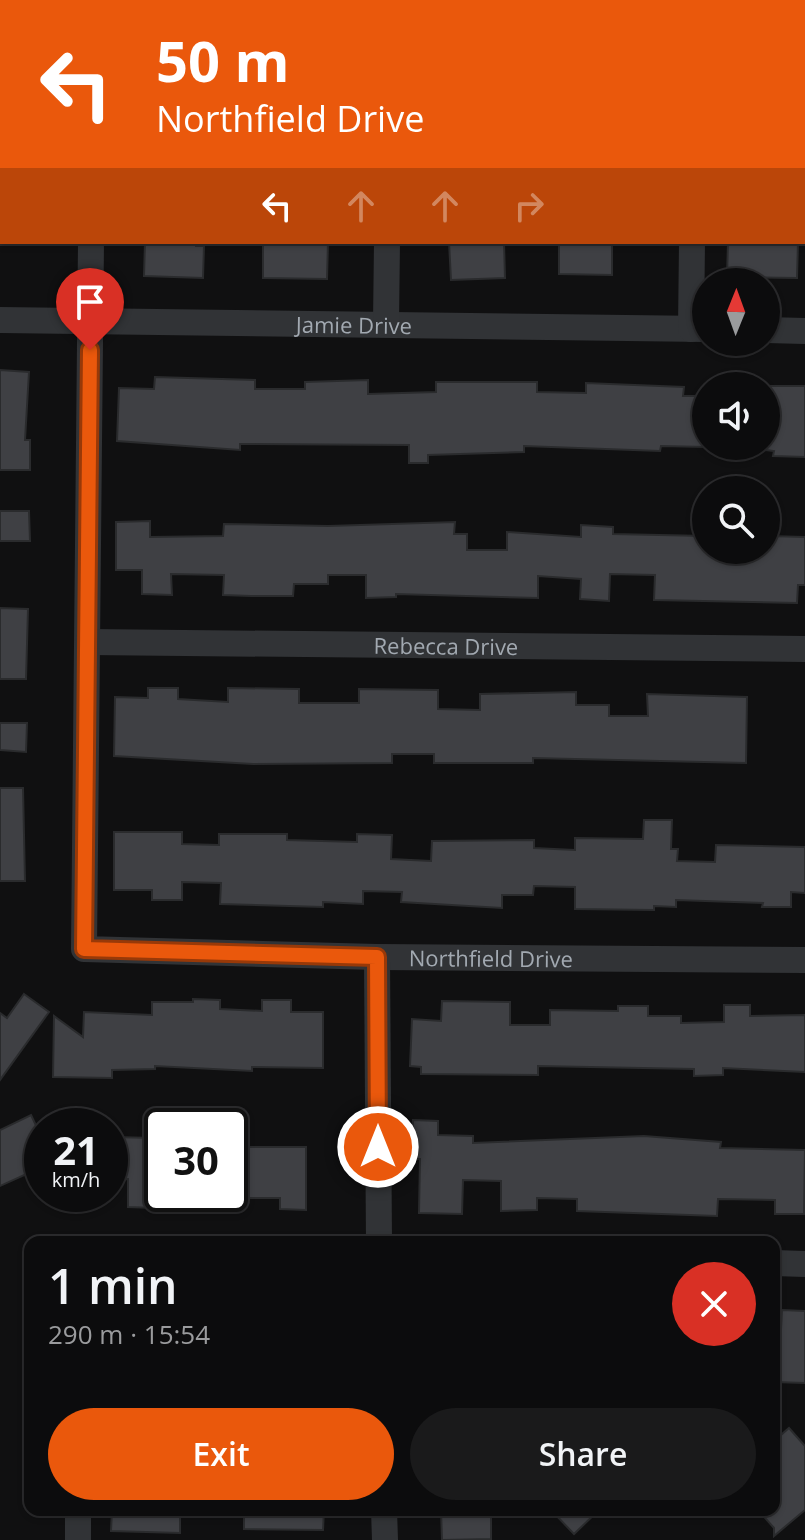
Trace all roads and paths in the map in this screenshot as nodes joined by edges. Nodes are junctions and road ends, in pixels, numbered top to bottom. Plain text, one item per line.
1 (91, 244) edge
2 (387, 244) edge
3 (692, 244) edge
4 (694, 268) edge
5 (0, 320) edge
6 (90, 321) junction
7 (386, 323) junction
8 (692, 329) edge
9 (780, 330) edge
10 (805, 331) edge
11 (88, 642) junction
12 (805, 649) edge
13 (377, 957) junction
14 (805, 960) edge
15 (379, 1236) edge
16 (780, 1263) edge
17 (805, 1264) edge
18 (78, 1516) edge
19 (384, 1516) edge
20 (78, 1540) edge
21 (385, 1540) edge

1 - 6 street, Northfield Drive
2 - 7 street
3 - 4 street
5 - 6 street, Jamie Drive
6 - 7 street, Jamie Drive
6 - 11 street, Northfield Drive
7 - 8 street, Jamie Drive
9 - 10 street
11 - 12 street, Rebecca Drive
11 - 13 street, Northfield Drive
13 - 14 street, Northfield Drive
13 - 15 street
16 - 17 street
18 - 20 street
19 - 21 street

